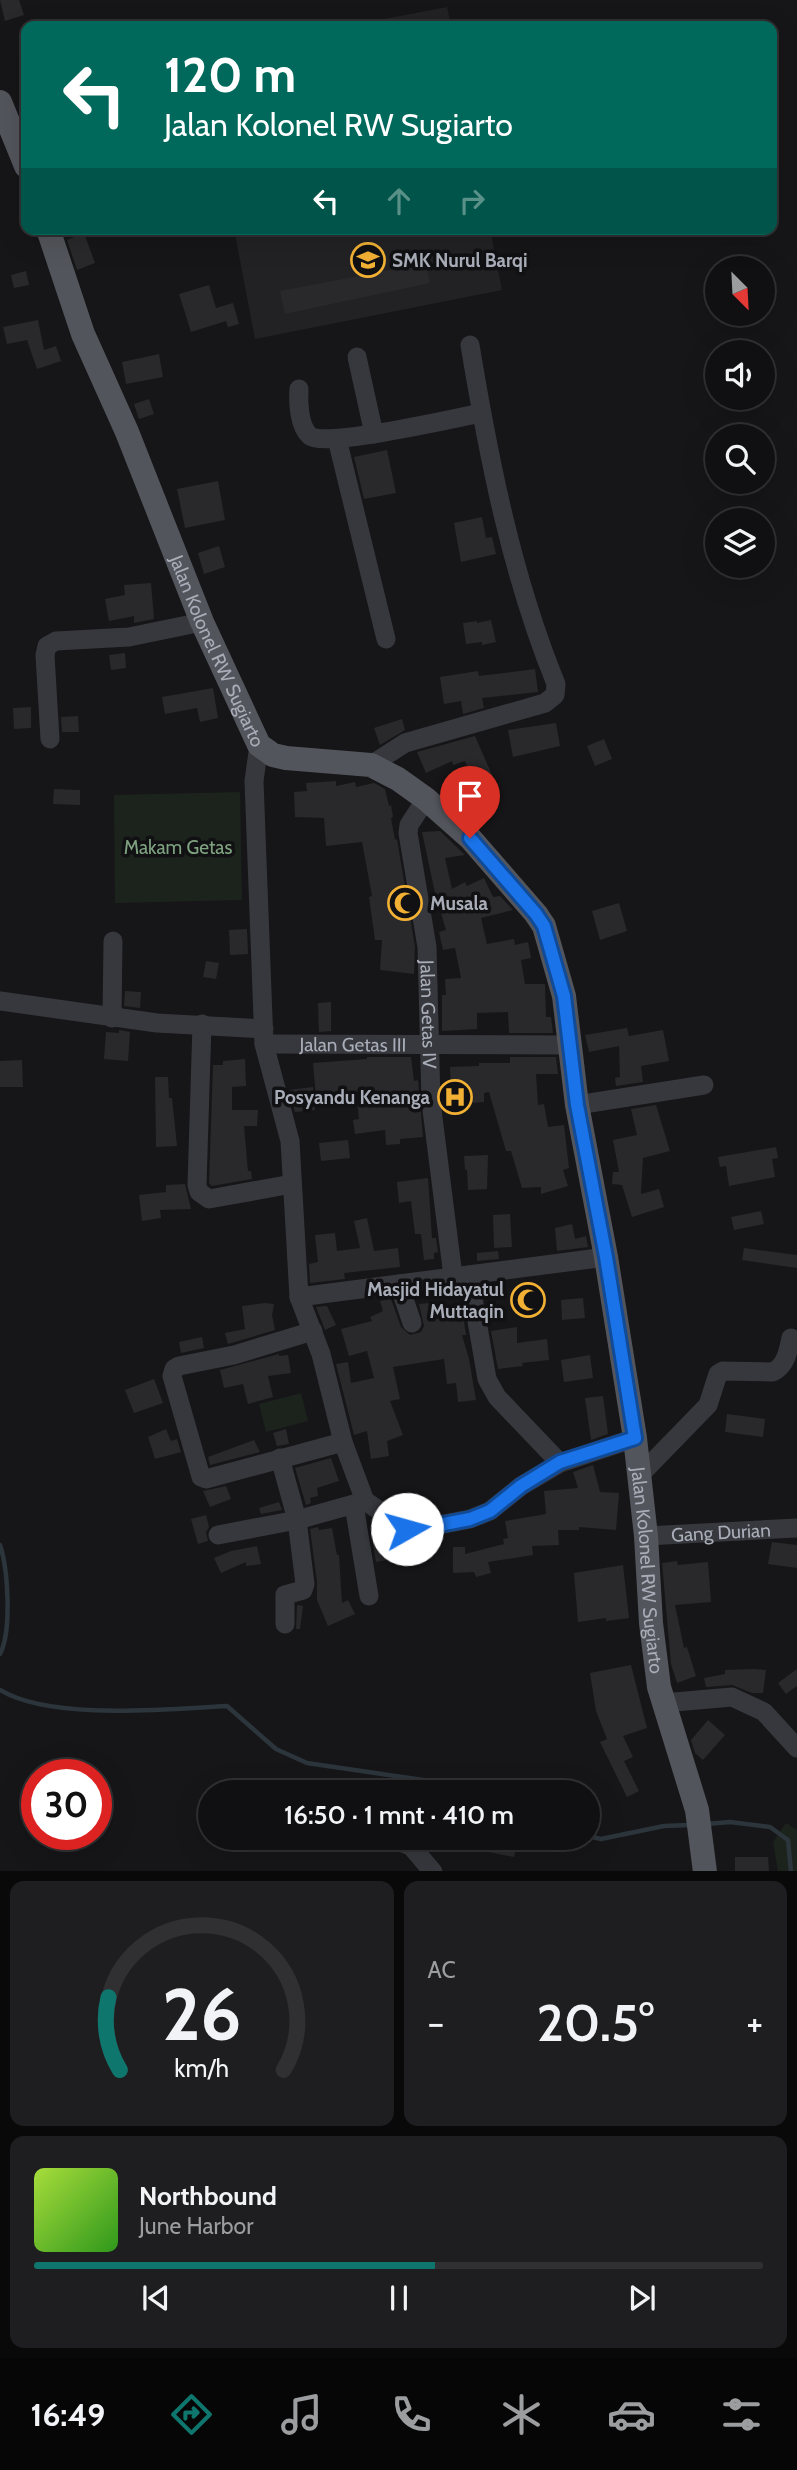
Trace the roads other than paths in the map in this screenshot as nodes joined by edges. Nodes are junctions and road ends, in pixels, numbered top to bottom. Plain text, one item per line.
1 (0, 102) edge
2 (21, 154) edge
3 (50, 235) edge
4 (470, 345) dead end
5 (357, 357) dead end
6 (299, 389) dead end
7 (481, 414) junction
8 (374, 434) junction
9 (337, 439) junction
10 (202, 622) junction
11 (386, 639) dead end
12 (50, 739) dead end
13 (259, 745) junction
14 (371, 765) junction
15 (426, 799) junction
16 (113, 940) dead end
17 (0, 1001) edge
18 (112, 1018) junction
19 (202, 1024) junction
20 (264, 1036) junction
21 (430, 1043) junction
22 (568, 1045) junction
23 (704, 1084) dead end
24 (577, 1105) junction
25 (292, 1185) junction
26 (606, 1257) junction
27 (461, 1276) junction
28 (399, 1284) junction
29 (299, 1297) junction
30 (412, 1323) dead end
31 (313, 1331) junction
32 (791, 1338) dead end
33 (635, 1438) junction
34 (343, 1443) junction
35 (280, 1458) junction
36 (560, 1462) junction
37 (639, 1476) junction
38 (360, 1503) junction
39 (297, 1520) junction
40 (797, 1528) edge
41 (218, 1535) dead end
42 (646, 1536) junction
43 (369, 1596) dead end
44 (285, 1624) dead end
45 (663, 1703) junction
46 (797, 1748) edge
47 (415, 1850) edge
48 (433, 1871) edge
49 (705, 1871) edge

1 - 2 main road
3 - 10 main road, Jalan Kolonel RW Sugiarto
4 - 7 street
5 - 8 street
6 - 9 street
7 - 8 street
7 - 14 street
8 - 9 street
9 - 11 street
10 - 12 street
10 - 13 main road, Jalan Kolonel RW Sugiarto
13 - 14 main road, Jalan Kolonel RW Sugiarto
13 - 20 street
14 - 15 main road, Jalan Kolonel RW Sugiarto
15 - 21 street, Jalan Getas IV
15 - 22 main road, Jalan Kolonel RW Sugiarto
16 - 18 street
17 - 18 street, Jalan Getas III
18 - 19 street, Jalan Getas III
19 - 20 street, Jalan Getas III
19 - 25 street
20 - 21 street, Jalan Getas III
20 - 25 street
21 - 22 street, Jalan Getas III
21 - 27 street, Jalan Getas IV
22 - 24 main road, Jalan Kolonel RW Sugiarto
23 - 24 street
24 - 26 main road, Jalan Kolonel RW Sugiarto
25 - 29 street
26 - 27 street
26 - 33 main road, Jalan Kolonel RW Sugiarto
27 - 28 street
27 - 36 street, Jalan Getas IV
28 - 29 street
28 - 30 street
29 - 31 street
31 - 34 street
31 - 35 street
32 - 37 street
33 - 36 street
33 - 37 main road, Jalan Kolonel RW Sugiarto
34 - 35 street
34 - 38 street
35 - 39 street
36 - 38 street
37 - 42 main road, Jalan Kolonel RW Sugiarto
38 - 39 street
38 - 43 street
39 - 41 street
39 - 44 street
40 - 42 street, Gang Durian
42 - 45 main road, Jalan Kolonel RW Sugiarto
45 - 46 street
45 - 49 main road, Jalan Kolonel RW Sugiarto
47 - 48 street

